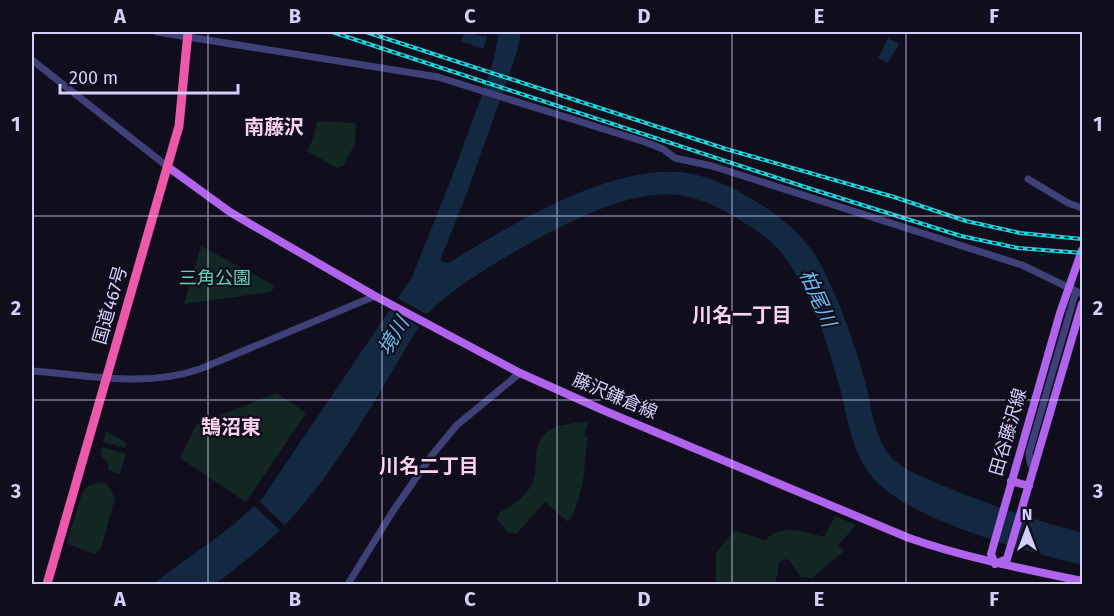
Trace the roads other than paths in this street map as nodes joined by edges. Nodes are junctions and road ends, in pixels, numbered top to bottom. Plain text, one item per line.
1 (157, 32) edge
2 (184, 33) edge
3 (32, 60) edge
4 (168, 167) junction
5 (1028, 179) dead end
6 (1083, 208) edge
7 (1083, 250) edge
8 (1079, 293) edge
9 (375, 296) junction
10 (1083, 304) edge
11 (32, 371) edge
12 (520, 373) junction
13 (107, 377) junction
14 (1029, 453) junction
15 (1034, 472) junction
16 (1012, 477) junction
17 (1029, 486) junction
18 (995, 564) junction
19 (1083, 581) edge
20 (47, 585) edge
21 (348, 585) edge

1 - 2 street
2 - 4 highway, 国道467号
2 - 8 street
3 - 4 street
4 - 9 main road, 藤沢鎌倉線
4 - 13 highway, 国道467号
5 - 6 street
7 - 16 main road, 田谷藤沢線
8 - 14 street
9 - 12 main road, 藤沢鎌倉線
9 - 13 street
10 - 15 main road, 田谷藤沢線
11 - 13 street
12 - 18 main road, 藤沢鎌倉線
12 - 21 street
13 - 20 highway, 国道467号
14 - 15 street
14 - 16 street
15 - 17 main road, 田谷藤沢線
16 - 17 main road
16 - 18 main road, 田谷藤沢線
17 - 18 main road, 田谷藤沢線
18 - 19 main road, 藤沢鎌倉線

